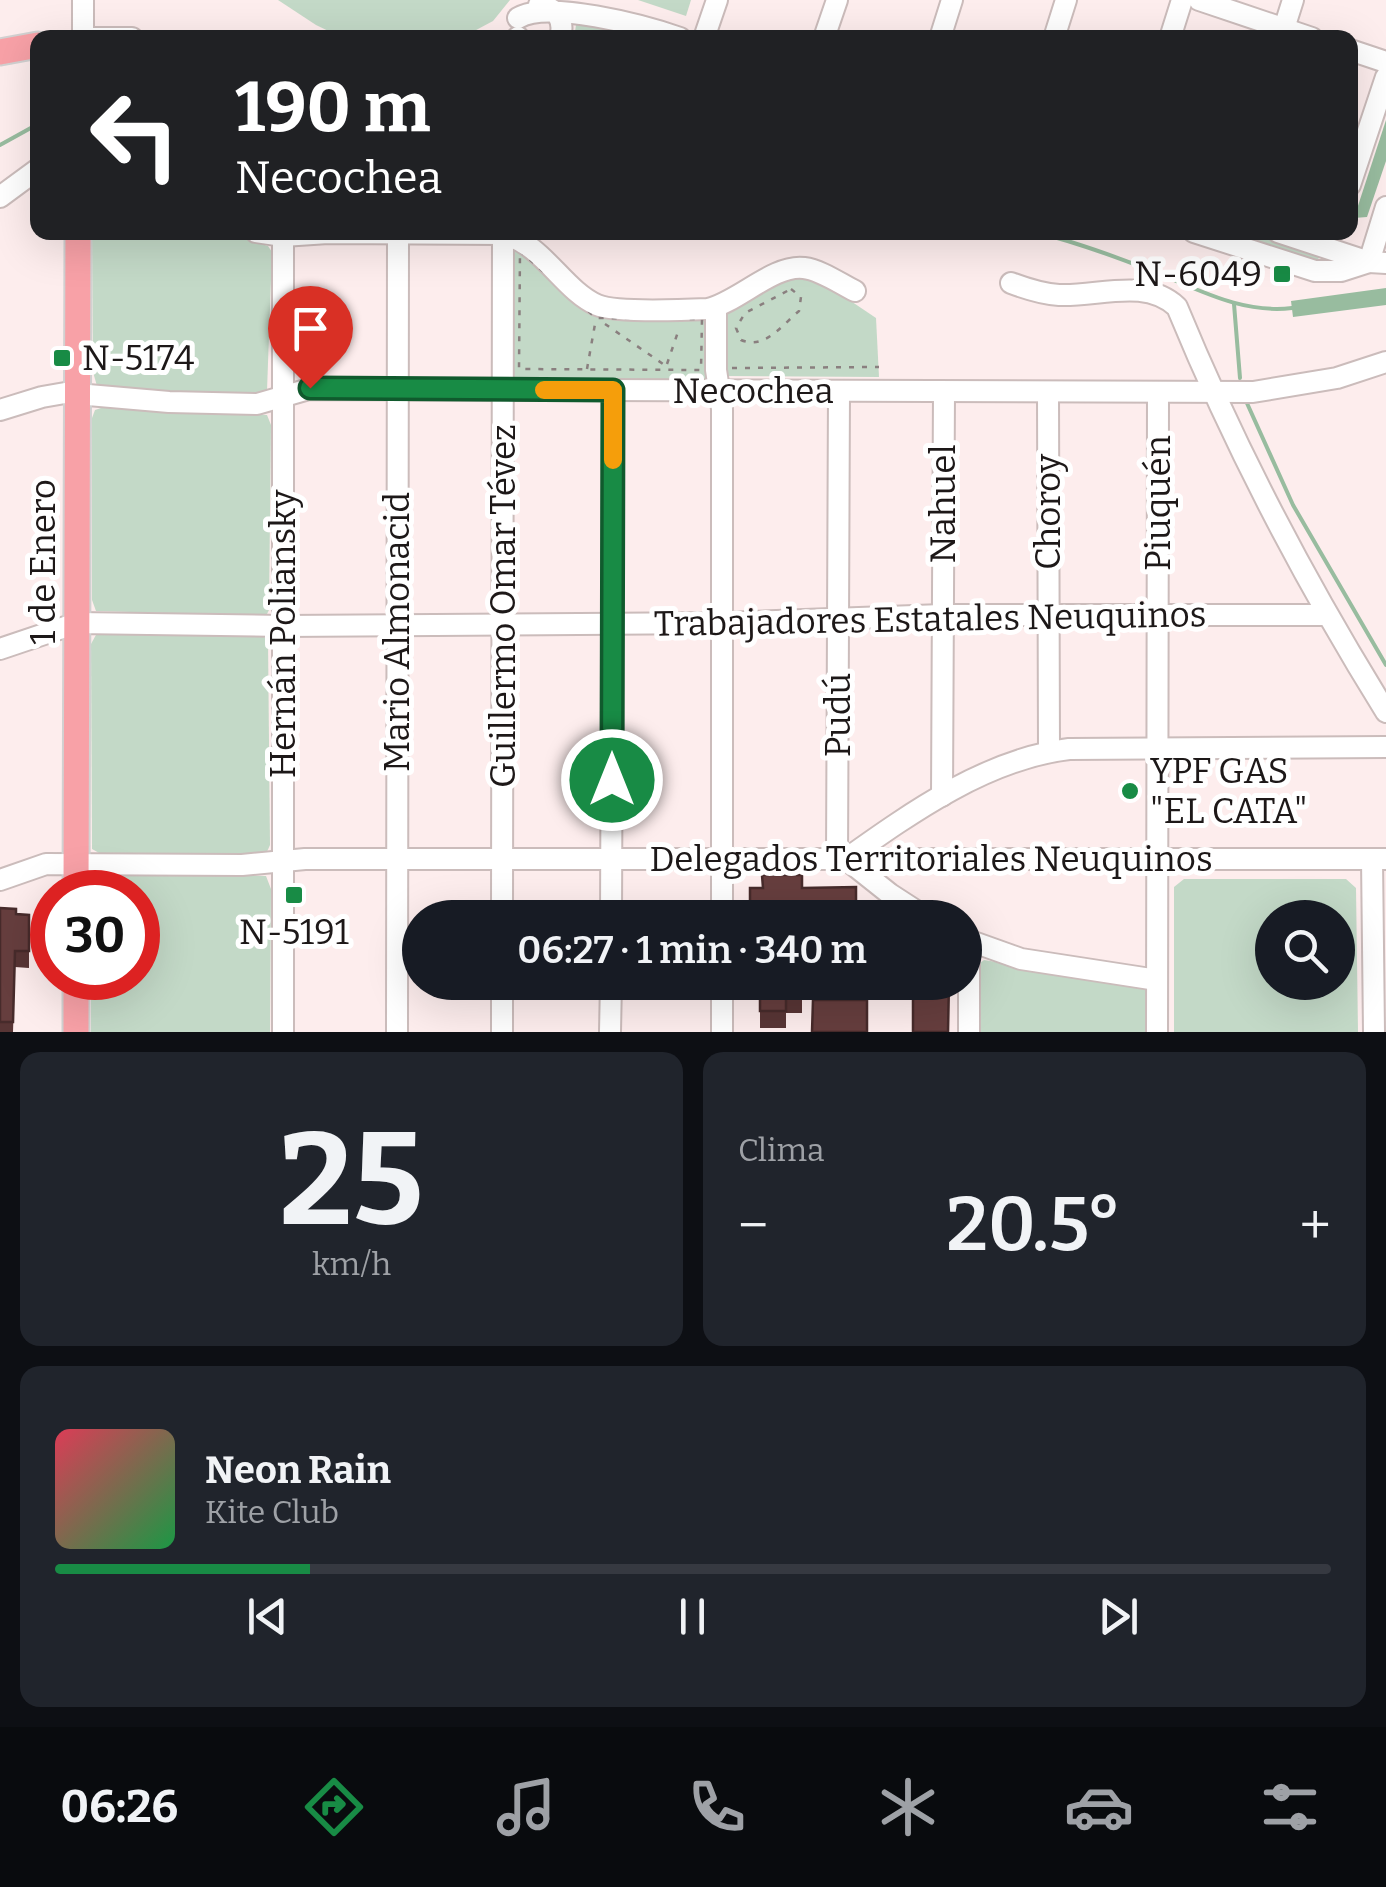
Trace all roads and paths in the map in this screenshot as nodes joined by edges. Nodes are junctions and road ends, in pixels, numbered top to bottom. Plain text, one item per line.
1 (83, 0) edge
2 (717, 0) edge
3 (837, 0) edge
4 (952, 0) edge
5 (1066, 0) edge
6 (1182, 0) edge
7 (1198, 0) edge
8 (1293, 0) edge
9 (561, 1) edge
10 (522, 23) edge
11 (84, 30) edge
12 (561, 30) edge
13 (562, 30) edge
14 (655, 30) edge
15 (707, 30) edge
16 (827, 30) edge
17 (943, 30) edge
18 (1057, 30) edge
19 (1173, 30) edge
20 (1275, 30) edge
21 (1284, 30) edge
22 (30, 46) edge
23 (0, 52) edge
24 (1358, 53) edge
25 (1386, 62) edge
26 (1385, 84) edge
27 (1358, 162) edge
28 (30, 175) edge
29 (0, 197) edge
30 (1386, 207) edge
31 (78, 240) edge
32 (283, 240) edge
33 (398, 240) edge
34 (503, 240) edge
35 (516, 240) edge
36 (1218, 240) edge
37 (1332, 241) edge
38 (1377, 263) edge
39 (1011, 283) dead end
40 (784, 290) joint
41 (855, 291) dead end
42 (716, 308) junction
43 (596, 318) junction
44 (683, 318) junction
45 (1386, 362) edge
46 (879, 367) dead end
47 (665, 368) junction
48 (730, 368) dead end
49 (587, 369) junction
50 (398, 389) junction
51 (503, 390) junction
52 (613, 390) junction
53 (720, 391) junction
54 (839, 391) junction
55 (944, 392) junction
56 (1048, 392) junction
57 (78, 393) junction
58 (1158, 393) junction
59 (1213, 394) junction
60 (283, 396) junction
61 (0, 410) edge
62 (942, 614) junction
63 (1048, 614) junction
64 (1158, 615) junction
65 (1326, 615) junction
66 (838, 618) junction
67 (78, 622) junction
68 (722, 623) junction
69 (612, 624) junction
70 (503, 625) junction
71 (283, 626) junction
72 (397, 626) junction
73 (0, 649) edge
74 (1386, 712) edge
75 (1386, 747) edge
76 (1158, 748) junction
77 (1049, 751) junction
78 (942, 796) junction
79 (1379, 858) edge
80 (397, 859) junction
81 (502, 859) junction
82 (611, 859) junction
83 (722, 859) junction
84 (842, 859) junction
85 (1157, 859) junction
86 (283, 861) junction
87 (76, 863) junction
88 (76, 870) edge
89 (0, 880) edge
90 (502, 900) edge
91 (611, 900) edge
92 (722, 900) edge
93 (899, 900) edge
94 (982, 945) edge
95 (1157, 980) junction
96 (1380, 985) edge
97 (76, 1000) edge
98 (502, 1000) edge
99 (610, 1000) edge
100 (722, 1000) edge
101 (968, 1000) edge
102 (76, 1032) edge
103 (283, 1032) edge
104 (397, 1032) edge
105 (502, 1032) edge
106 (610, 1032) edge
107 (722, 1032) edge
108 (969, 1032) edge
109 (1157, 1032) edge
110 (1374, 1032) edge

1 - 11 street
2 - 15 street
3 - 16 street
4 - 17 street
5 - 18 street
6 - 19 street
7 - 20 street
8 - 21 street
9 - 10 street
9 - 13 street
9 - 14 street
10 - 12 street
22 - 23 main road
24 - 25 street
26 - 27 street
28 - 29 street
30 - 38 street
31 - 57 main road, 1 de Enero
32 - 60 street, Hernán Poliansky
33 - 50 street, Mario Almonacid
34 - 51 street, Guillermo Omar Tévez
35 - 42 street
36 - 38 street
37 - 38 street
39 - 59 street
40 - 40 path
41 - 42 street
42 - 53 street
43 - 44 path
43 - 47 path
43 - 49 path
43 - 49 path
44 - 47 path
44 - 47 path
45 - 59 street, Necochea
46 - 48 path
47 - 49 path
50 - 51 street, Necochea
50 - 60 street, Necochea
50 - 72 street, Mario Almonacid
51 - 52 street, Necochea
51 - 70 street, Guillermo Omar Tévez
52 - 53 street, Necochea
52 - 69 street
53 - 54 street, Necochea
53 - 68 street
54 - 55 street, Necochea
54 - 66 street, Pudú
55 - 56 street, Necochea
55 - 62 street, Nahuel
56 - 58 street, Necochea
56 - 63 street, Choroy
57 - 60 street, Necochea
57 - 61 street, Necochea
57 - 67 main road, 1 de Enero
58 - 59 street, Necochea
58 - 64 street, Piuquén
59 - 65 street
60 - 71 street, Hernán Poliansky
62 - 63 street, Trabajadores Estatales Neuquinos
62 - 66 street, Trabajadores Estatales Neuquinos
62 - 78 street, Nahuel
63 - 64 street, Trabajadores Estatales Neuquinos
63 - 77 street, Choroy
64 - 65 street, Trabajadores Estatales Neuquinos
64 - 76 street, Piuquén
65 - 74 street
66 - 68 street, Trabajadores Estatales Neuquinos
66 - 84 street, Pudú
67 - 71 street, Trabajadores Estatales Neuquinos
67 - 73 street, Trabajadores Estatales Neuquinos
67 - 87 main road, 1 de Enero
68 - 69 street, Trabajadores Estatales Neuquinos
68 - 83 street
69 - 70 street, Trabajadores Estatales Neuquinos
69 - 82 street
70 - 72 street, Trabajadores Estatales Neuquinos
70 - 81 street, Guillermo Omar Tévez
71 - 72 street, Trabajadores Estatales Neuquinos
71 - 86 street, Hernán Poliansky
72 - 80 street, Mario Almonacid
75 - 76 street
76 - 77 street
76 - 85 street, Piuquén
77 - 78 street
78 - 84 street
79 - 85 street, Delegados Territoriales Neuquinos
79 - 96 street
80 - 81 street, Delegados Territoriales Neuquinos
80 - 86 street, Delegados Territoriales Neuquinos
80 - 104 street, Mario Almonacid
81 - 82 street, Delegados Territoriales Neuquinos
81 - 90 street, Guillermo Omar Tévez
82 - 83 street, Delegados Territoriales Neuquinos
82 - 91 street
83 - 84 street, Delegados Territoriales Neuquinos
83 - 92 street
84 - 85 street, Delegados Territoriales Neuquinos
84 - 93 street
85 - 95 street, Piuquén
86 - 87 street, Delegados Territoriales Neuquinos
86 - 103 street, Hernán Poliansky
87 - 88 main road, 1 de Enero
87 - 89 street, Delegados Territoriales Neuquinos
94 - 95 street
95 - 109 street, Piuquén
96 - 110 street
97 - 102 main road
98 - 105 street
99 - 106 street
100 - 107 street
101 - 108 street

